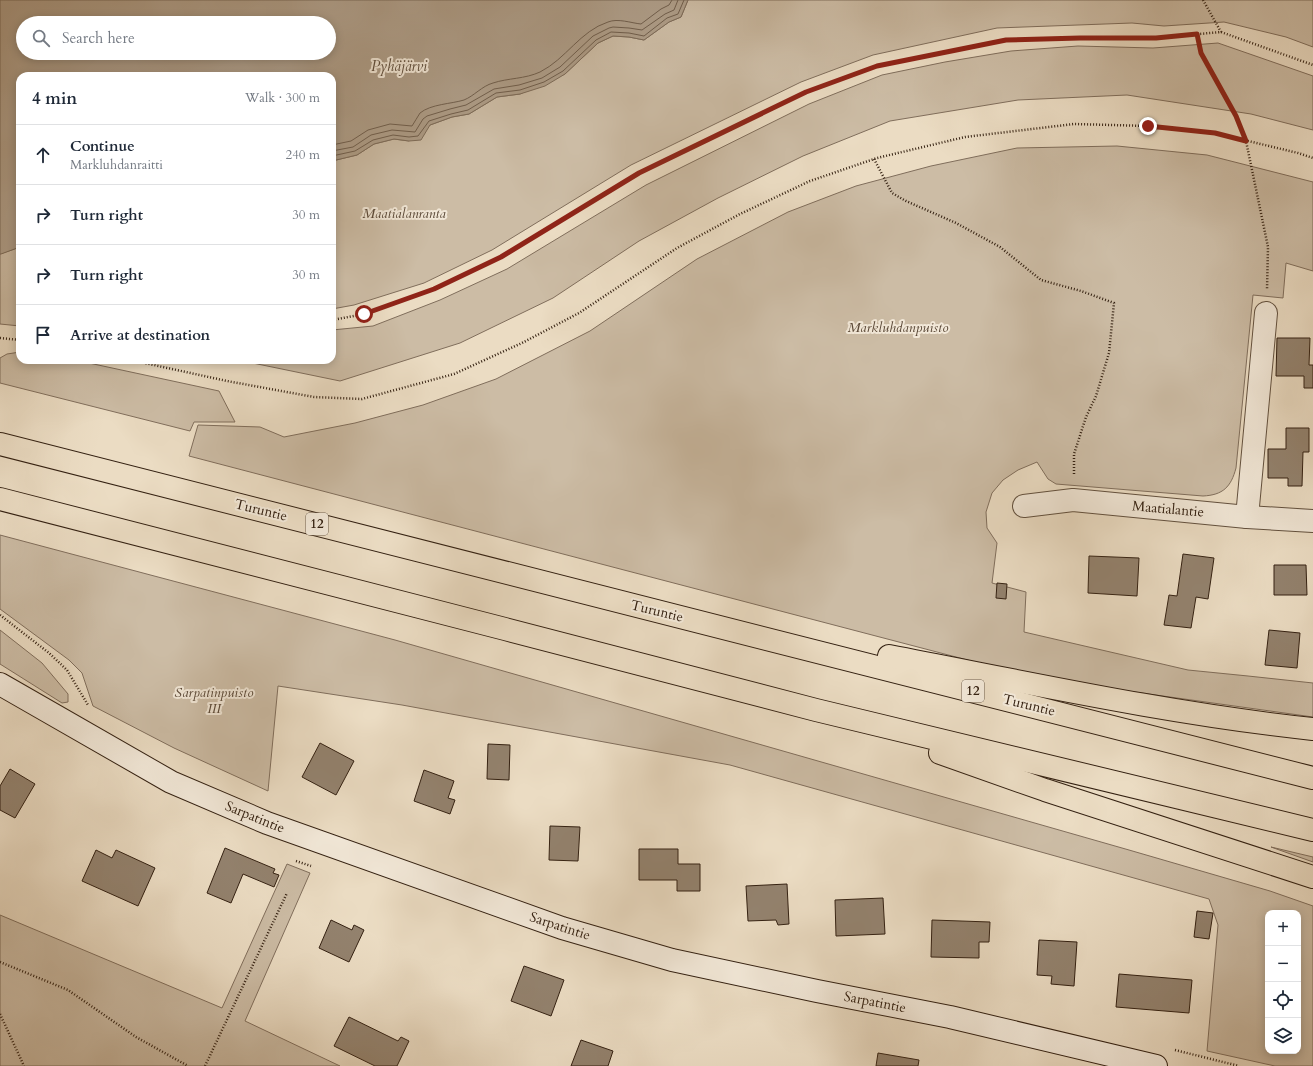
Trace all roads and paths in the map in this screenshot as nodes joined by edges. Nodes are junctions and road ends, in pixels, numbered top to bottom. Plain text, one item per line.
1 (1204, 0) edge
2 (1221, 32) junction
3 (1197, 34) junction
4 (1313, 65) edge
5 (1246, 141) junction
6 (1313, 158) edge
7 (874, 159) junction
8 (1266, 313) joint
9 (336, 319) edge
10 (0, 338) edge
11 (16, 340) edge
12 (149, 364) edge
13 (0, 444) edge
14 (0, 499) edge
15 (1073, 500) junction
16 (1024, 506) dead end
17 (1247, 517) junction
18 (1313, 521) edge
19 (633, 605) junction
20 (0, 615) edge
21 (0, 684) edge
22 (816, 710) junction
23 (91, 711) dead end
24 (1313, 729) edge
25 (1313, 778) edge
26 (1313, 830) edge
27 (1313, 877) edge
28 (287, 893) dead end
29 (0, 962) edge
30 (0, 1014) edge
31 (1171, 1049) dead end
32 (24, 1066) edge
33 (188, 1066) edge
34 (205, 1066) edge
35 (1156, 1066) edge
36 (1239, 1066) edge

1 - 2 path
2 - 3 path
2 - 4 path
3 - 5 path
3 - 9 path
5 - 6 path
5 - 7 path
5 - 8 path
7 - 12 path
7 - 15 path
8 - 17 main road
10 - 11 path
13 - 19 highway, Turuntie / 12
14 - 22 highway
15 - 16 main road, Maatialantie
15 - 17 main road, Maatialantie
17 - 18 main road, Maatialantie
19 - 24 highway
19 - 25 highway, Turuntie / 12
20 - 23 path
21 - 35 main road, Sarpatintie
22 - 26 highway
22 - 27 highway
28 - 34 path
29 - 33 path
30 - 32 path
31 - 36 path

